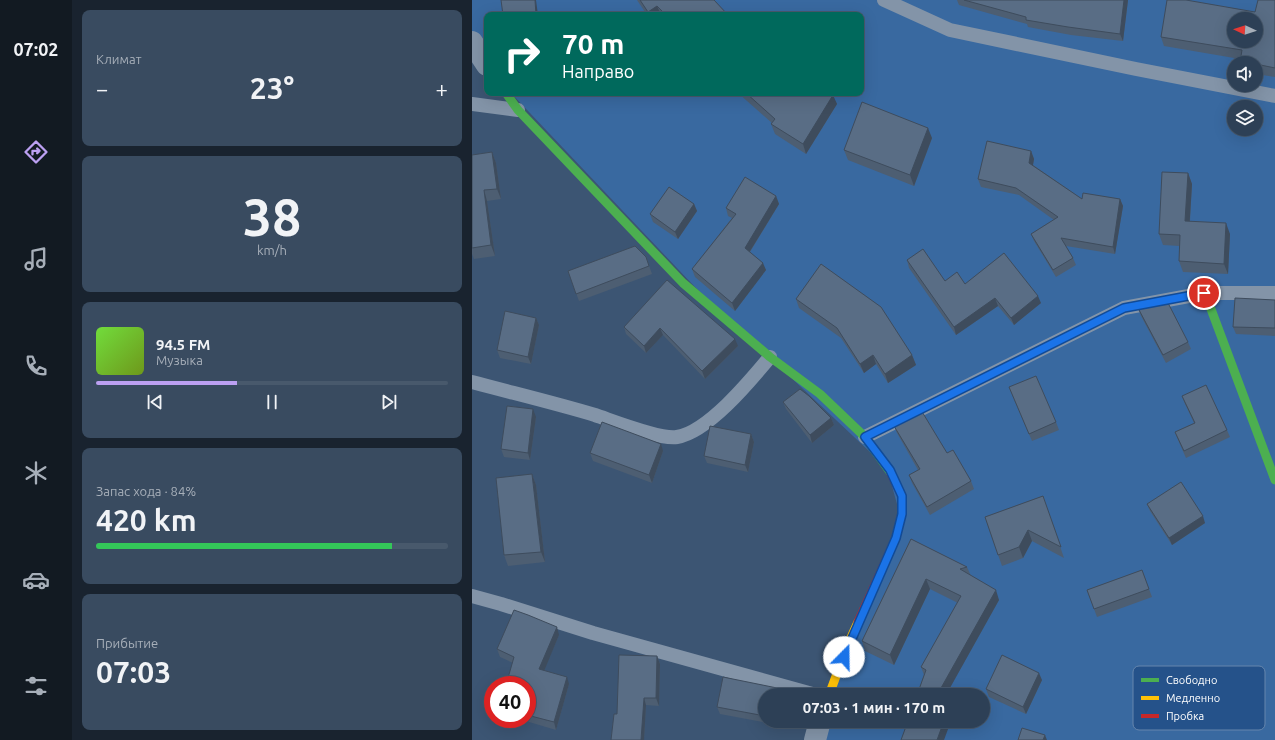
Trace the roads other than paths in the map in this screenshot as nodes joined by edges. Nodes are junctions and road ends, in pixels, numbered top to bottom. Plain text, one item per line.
1 (884, 0) edge
2 (472, 42) edge
3 (484, 60) edge
4 (508, 96) edge
5 (1275, 96) edge
6 (472, 104) edge
7 (518, 110) junction
8 (1204, 293) junction
9 (1275, 293) edge
10 (770, 357) junction
11 (472, 382) edge
12 (865, 437) junction
13 (1275, 480) edge
14 (472, 596) edge
15 (791, 688) edge
16 (831, 688) edge
17 (818, 728) edge
18 (815, 740) edge

1 - 5 lane
2 - 3 street
4 - 7 street
6 - 7 lane
7 - 10 street
8 - 9 lane
8 - 12 lane
8 - 13 street
10 - 11 lane
10 - 12 street
12 - 16 street
14 - 15 lane
17 - 18 street

